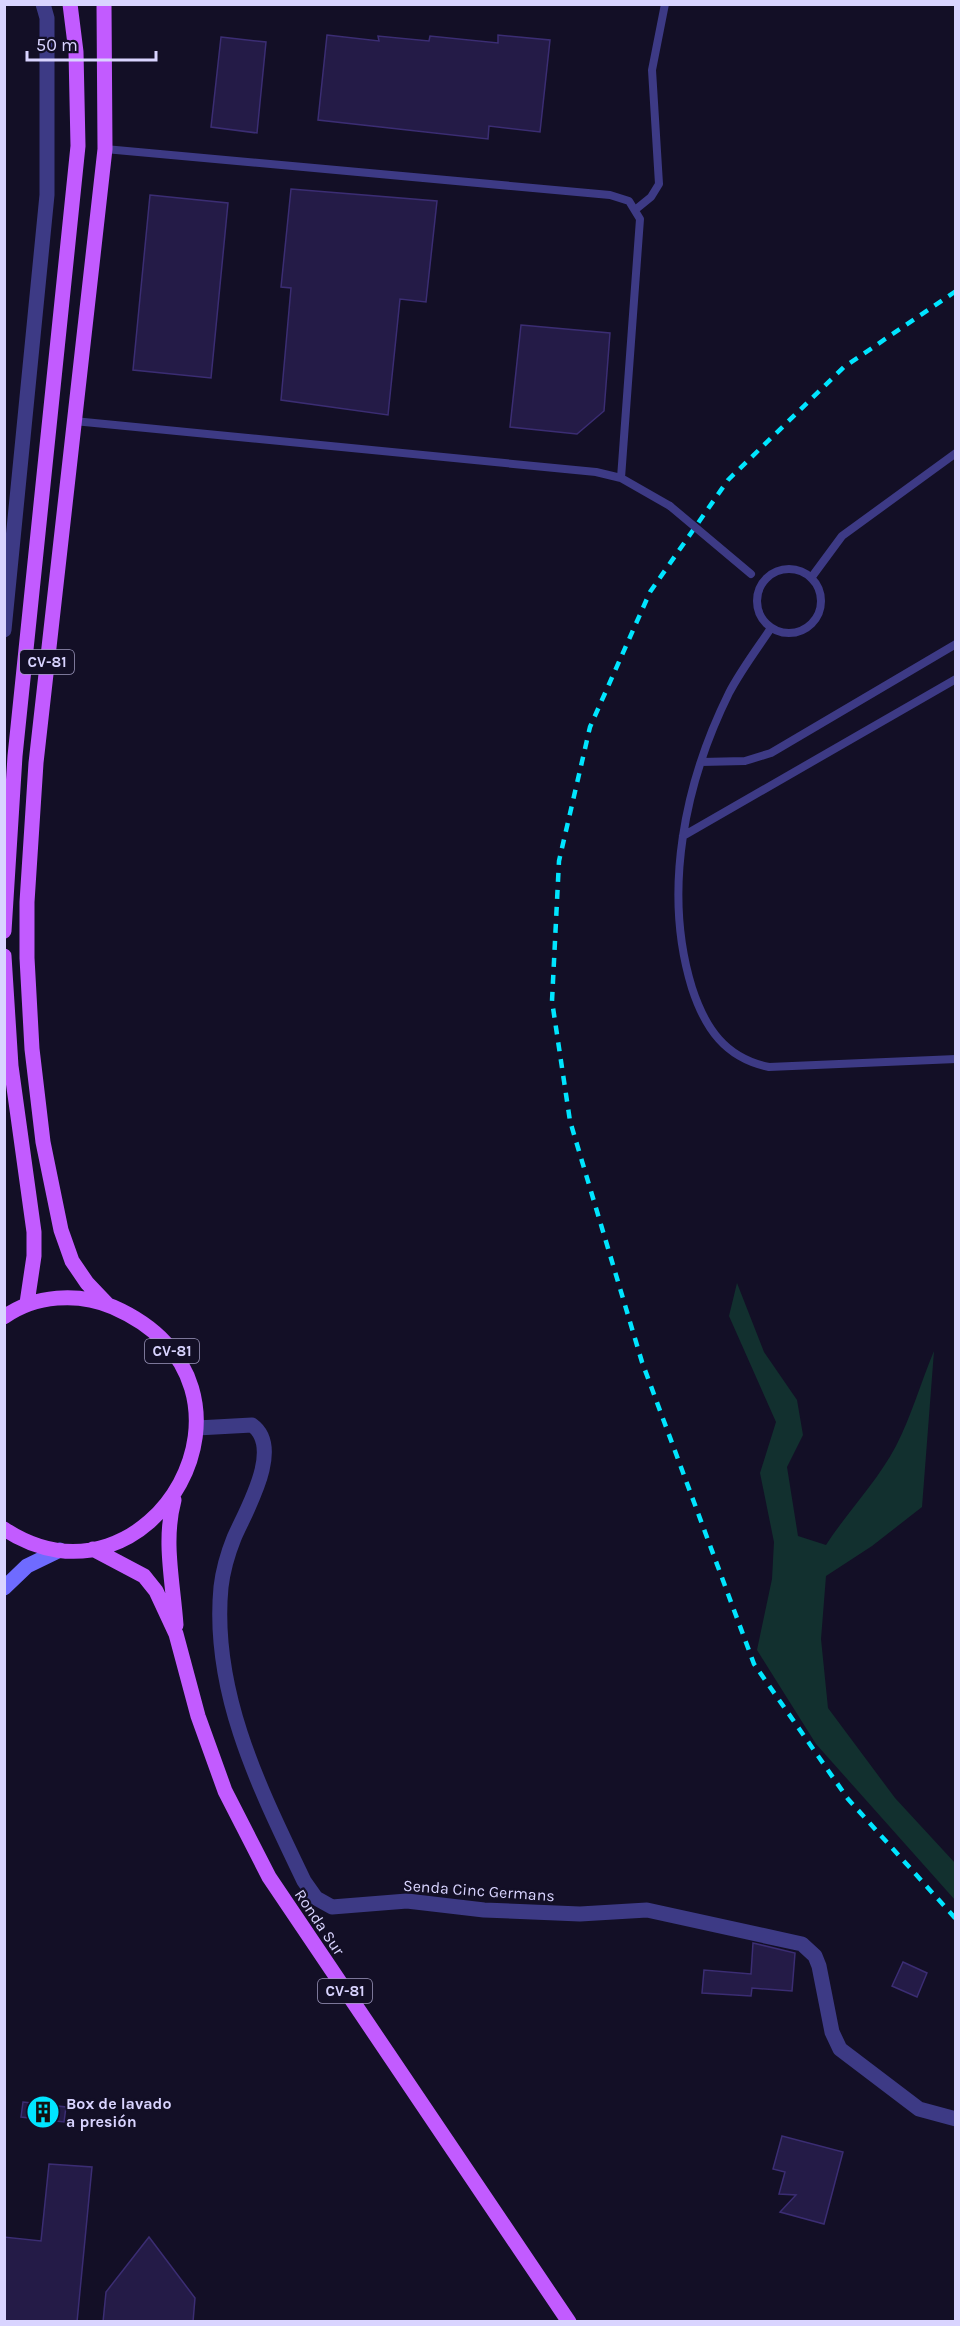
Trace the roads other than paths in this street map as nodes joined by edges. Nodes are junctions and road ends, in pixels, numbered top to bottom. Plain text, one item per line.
1 (43, 4) edge
2 (70, 4) edge
3 (104, 4) edge
4 (665, 4) edge
5 (105, 149) junction
6 (634, 210) junction
7 (74, 421) junction
8 (956, 453) edge
9 (621, 478) junction
10 (811, 578) junction
11 (763, 582) junction
12 (771, 628) junction
13 (4, 630) edge
14 (956, 644) edge
15 (956, 679) edge
16 (701, 762) junction
17 (683, 836) junction
18 (4, 931) edge
19 (4, 956) edge
20 (956, 1059) edge
21 (27, 1303) junction
22 (107, 1304) junction
23 (4, 1317) edge
24 (197, 1428) junction
25 (176, 1495) junction
26 (4, 1529) edge
27 (93, 1549) junction
28 (60, 1550) junction
29 (4, 1588) edge
30 (176, 1634) junction
31 (956, 2119) edge
32 (569, 2322) edge

1 - 13 street
2 - 18 main road, CV-81
3 - 5 main road, CV-81
4 - 6 lane
5 - 6 lane
5 - 7 main road, CV-81
6 - 9 lane
7 - 9 lane
7 - 22 main road, CV-81
8 - 10 lane
9 - 11 lane, bridge
10 - 11 lane
10 - 12 lane
11 - 12 lane
12 - 16 lane
14 - 16 lane
15 - 17 lane
16 - 17 lane
17 - 20 lane
19 - 21 main road
21 - 22 main road, CV-81
21 - 23 main road, CV-81
22 - 24 main road, CV-81
24 - 25 main road, CV-81
24 - 31 street, Senda Cinc Germans
25 - 27 main road, CV-81
25 - 30 main road, Ronda Sur / CV-81
26 - 28 main road, CV-81
27 - 28 main road, CV-81
27 - 30 main road, Ronda Sur / CV-81
28 - 29 street
30 - 32 main road, Ronda Sur / CV-81

